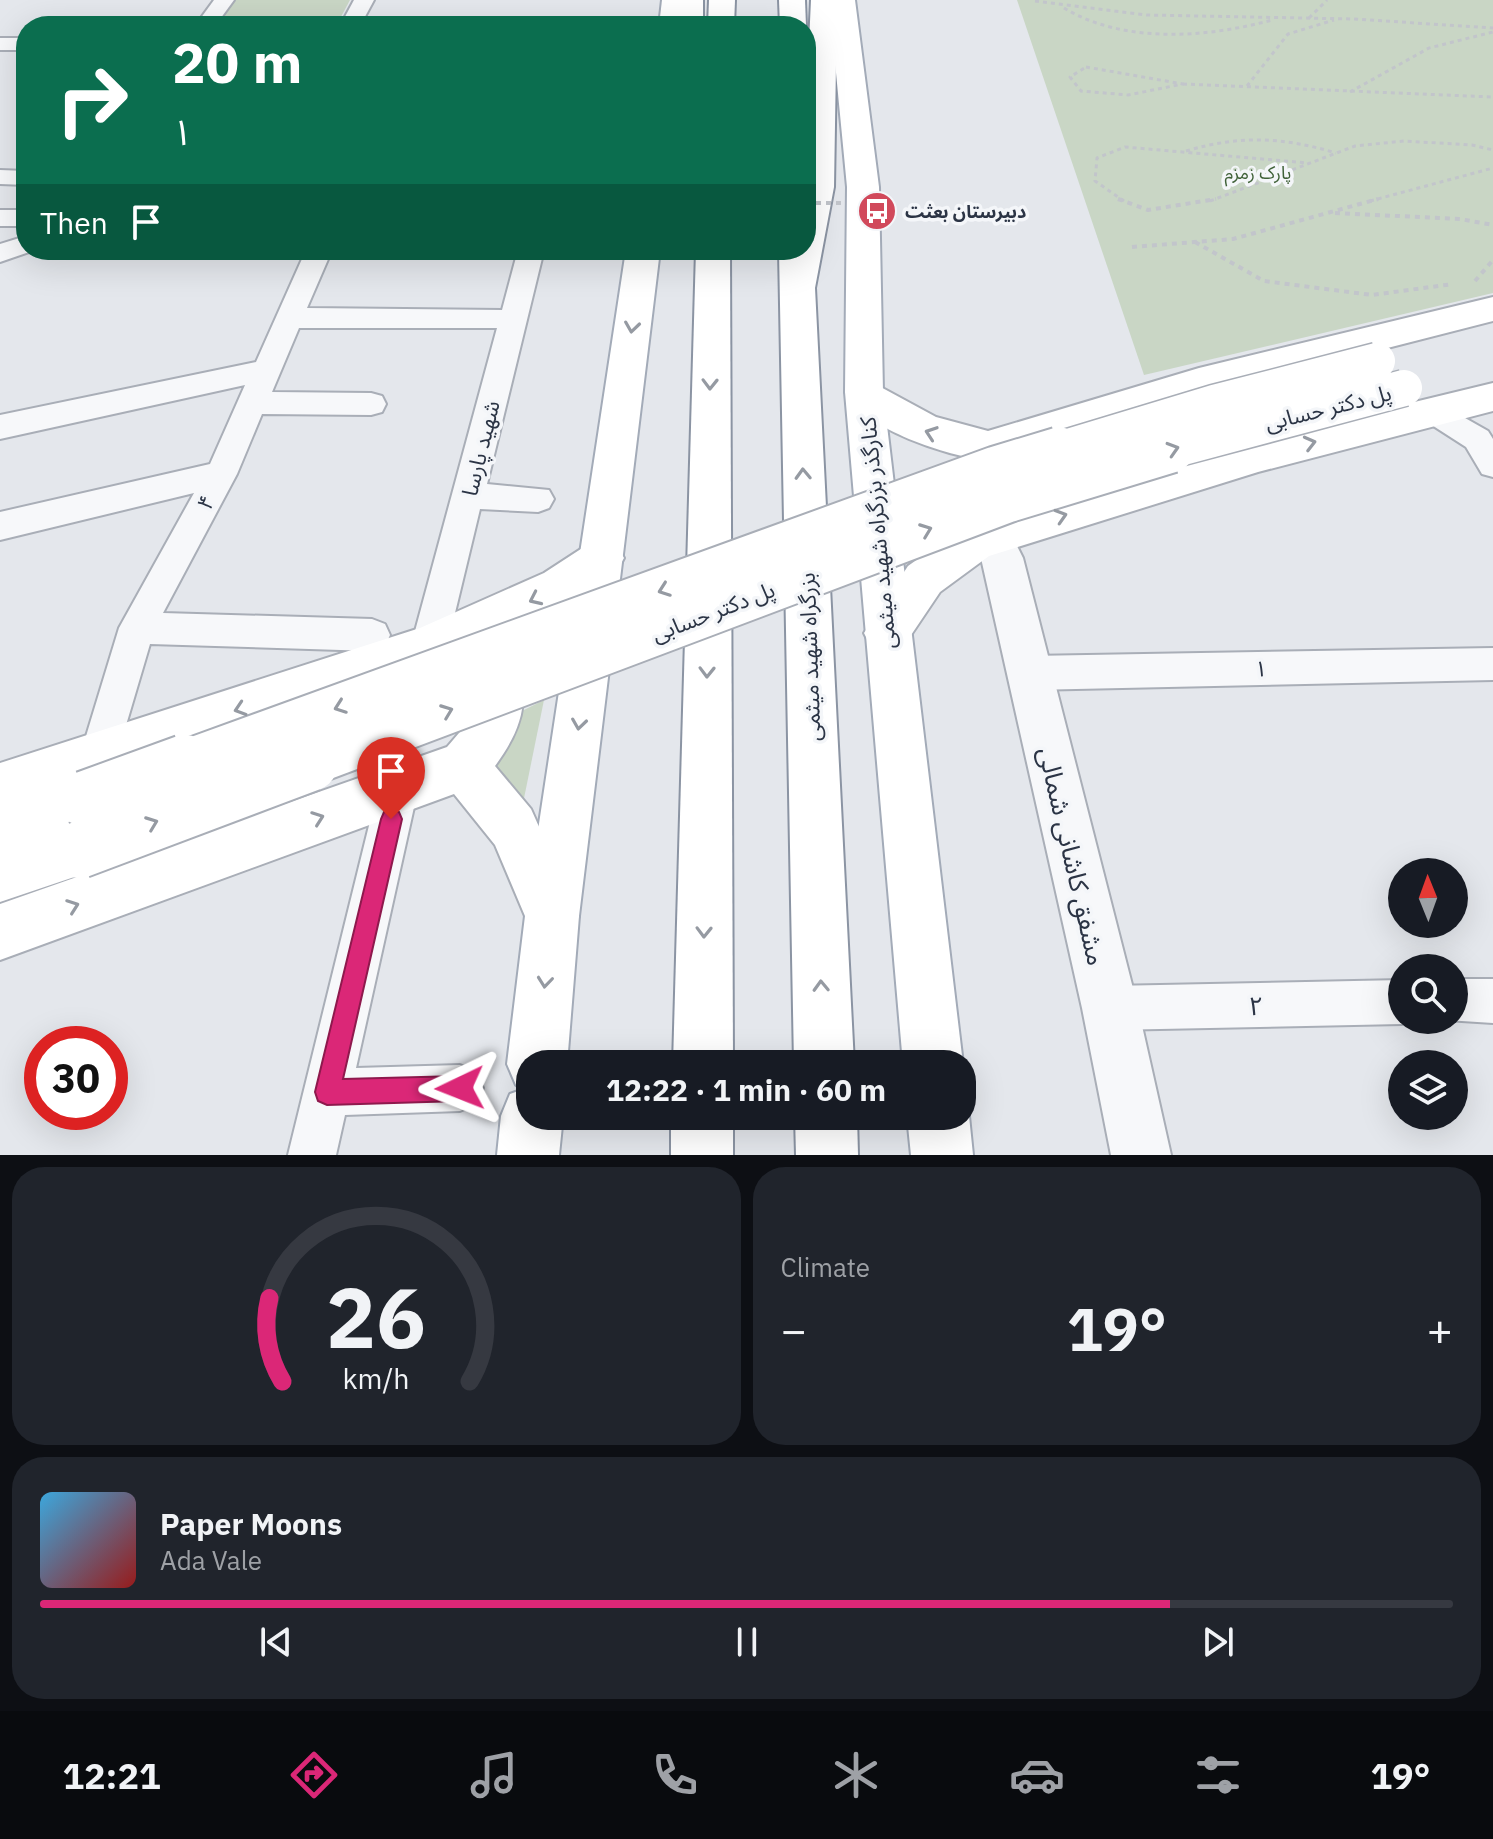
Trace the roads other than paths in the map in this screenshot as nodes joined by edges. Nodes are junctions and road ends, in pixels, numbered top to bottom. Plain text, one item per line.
1 (824, 0) edge
2 (842, 0) edge
3 (816, 199) edge
4 (315, 260) edge
5 (528, 260) edge
6 (642, 260) edge
7 (706, 260) edge
8 (713, 260) edge
9 (796, 260) edge
10 (805, 260) edge
11 (711, 307) junction
12 (797, 308) junction
13 (1493, 309) edge
14 (289, 318) junction
15 (497, 318) dead end
16 (1493, 333) edge
17 (1493, 365) edge
18 (266, 370) junction
19 (1405, 387) junction
20 (864, 392) junction
21 (1493, 397) edge
22 (252, 403) junction
23 (371, 404) dead end
24 (0, 427) edge
25 (988, 446) junction
26 (1488, 448) edge
27 (221, 474) junction
28 (468, 496) junction
29 (538, 499) dead end
30 (0, 526) edge
31 (1010, 544) junction
32 (602, 558) junction
33 (137, 628) junction
34 (887, 633) junction
35 (372, 635) dead end
36 (442, 641) junction
37 (1493, 664) edge
38 (1030, 673) junction
39 (463, 766) junction
40 (92, 778) junction
41 (0, 788) edge
42 (398, 789) junction
43 (0, 826) edge
44 (0, 875) edge
45 (552, 916) junction
46 (0, 932) edge
47 (1468, 1001) edge
48 (1493, 1001) edge
49 (1388, 1002) edge
50 (1110, 1008) junction
51 (538, 1050) edge
52 (703, 1050) edge
53 (824, 1050) edge
54 (932, 1050) edge
55 (460, 1088) dead end
56 (327, 1092) junction
57 (531, 1130) edge
58 (702, 1130) edge
59 (826, 1130) edge
60 (939, 1130) edge
61 (312, 1155) edge
62 (528, 1155) edge
63 (702, 1155) edge
64 (827, 1155) edge
65 (942, 1155) edge
66 (1141, 1155) edge

1 - 3 main road
2 - 20 main road, کنارگذر بزرگراه شهید میثمی
4 - 14 street, ۴
5 - 28 street, شهید پارسا
6 -> 32 main road
7 - 11 main road
8 - 11 main road
9 - 12 main road, بزرگراه شهید میثمی
10 - 12 main road
11 -> 52 main road
53 -> 12 main road, بزرگراه شهید میثمی
13 - 25 main road
14 - 15 street
14 - 18 street, ۴
16 - 19 main road
17 - 19 main road
18 - 22 street, ۴
18 - 24 street
19 - 21 main road
19 - 26 street
31 -> 19 main road
19 -> 40 main road, پل دکتر حسابی, bridge
44 -> 19 main road, پل دکتر حسابی, bridge
25 -> 20 main road
20 - 34 main road, کنارگذر بزرگراه شهید میثمی
22 - 23 street
22 - 27 street, ۴
25 - 31 main road
27 - 30 street
27 - 33 street, ۴
28 - 29 street
28 - 36 street, شهید پارسا
31 - 34 main road
31 - 38 street, مشفق کاشانی شمالی
32 -> 36 main road
32 -> 45 main road
33 - 35 street
33 - 40 street, ۴
34 - 54 main road, کنارگذر بزرگراه شهید میثمی
36 - 39 main road
36 -> 40 main road
37 - 38 street, ۱
38 - 50 street, مشفق کاشانی شمالی
39 - 42 main road
39 - 45 main road
40 - 41 main road
40 - 43 main road
46 -> 42 main road
42 - 56 street
45 -> 51 main road
47 - 48 street
49 - 50 street, ۲
50 - 66 street, مشفق کاشانی شمالی
55 - 56 street
56 - 61 street
57 - 62 main road
58 - 63 main road
59 - 64 main road
60 - 65 main road

